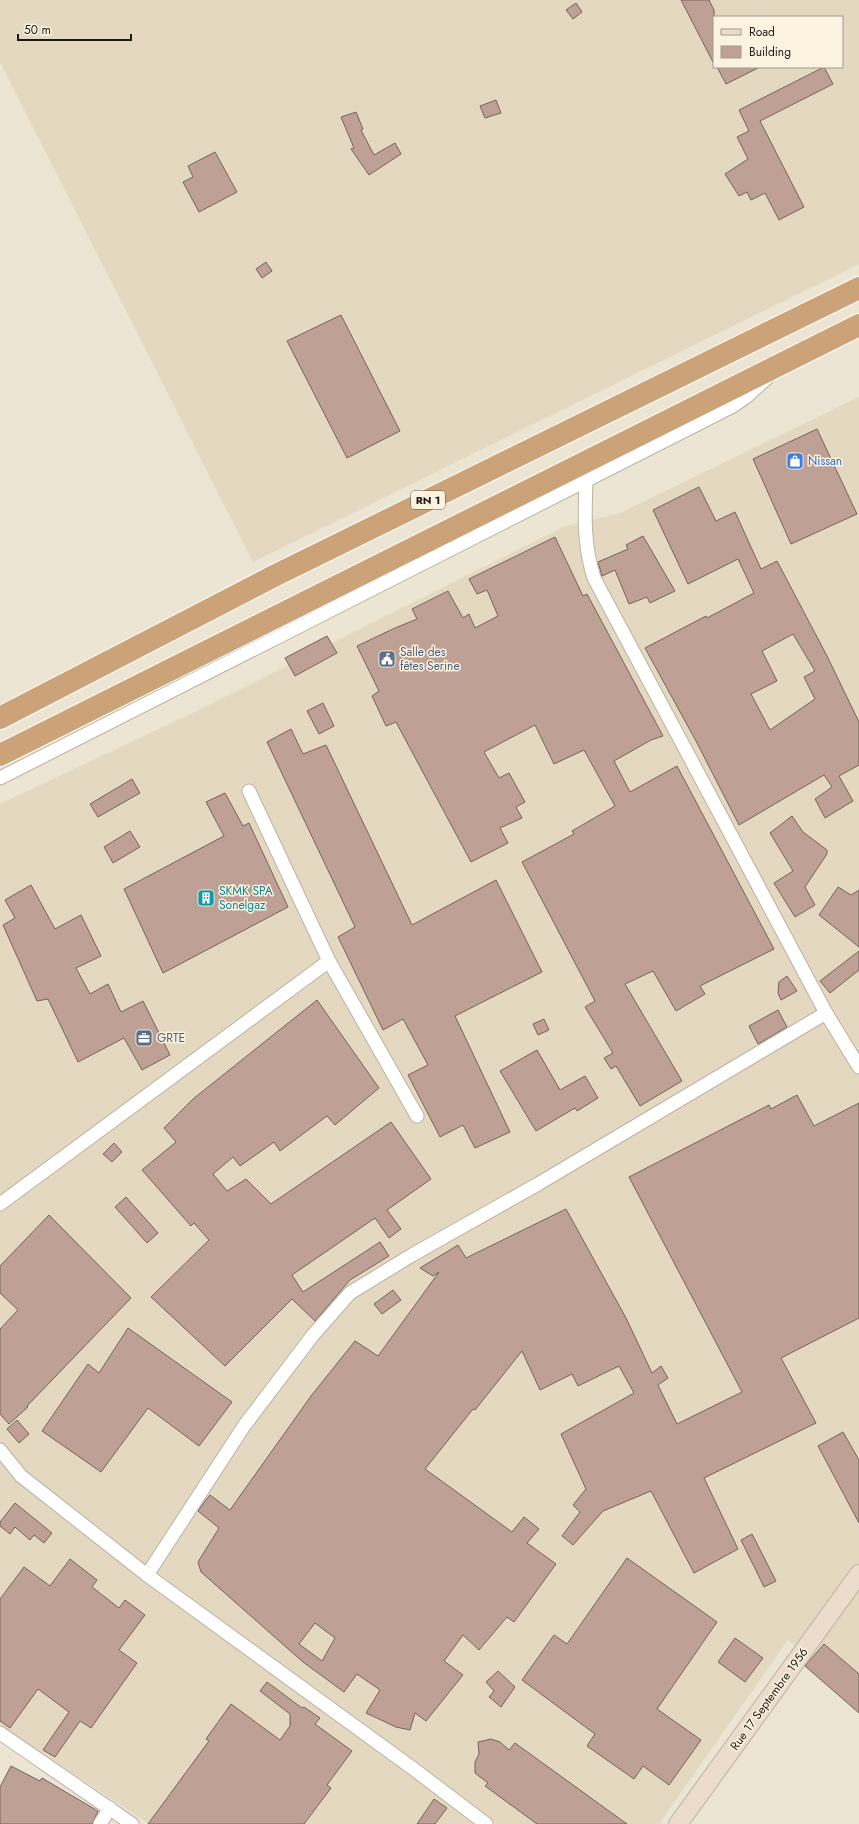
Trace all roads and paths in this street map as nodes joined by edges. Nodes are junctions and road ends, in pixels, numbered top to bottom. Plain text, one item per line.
1 (859, 288) edge
2 (859, 325) edge
3 (783, 363) junction
4 (586, 480) junction
5 (0, 718) edge
6 (0, 755) edge
7 (0, 778) edge
8 (249, 791) dead end
9 (329, 961) junction
10 (826, 1013) junction
11 (859, 1066) edge
12 (417, 1116) dead end
13 (0, 1204) edge
14 (0, 1450) edge
15 (859, 1574) edge
16 (147, 1575) junction
17 (0, 1733) edge
18 (110, 1808) junction
19 (100, 1824) edge
20 (132, 1824) edge
21 (486, 1824) edge
22 (678, 1824) edge

1 - 5 highway, RN 1
2 - 3 highway
3 - 4 street
3 - 6 highway
4 - 7 street
4 - 10 street
8 - 9 street
9 - 12 street
9 - 13 street
10 - 11 street
10 - 16 street
14 - 16 street
15 - 22 main road, Rue 17 Septembre 1956
16 - 21 street
17 - 18 street
18 - 19 street
18 - 20 street

